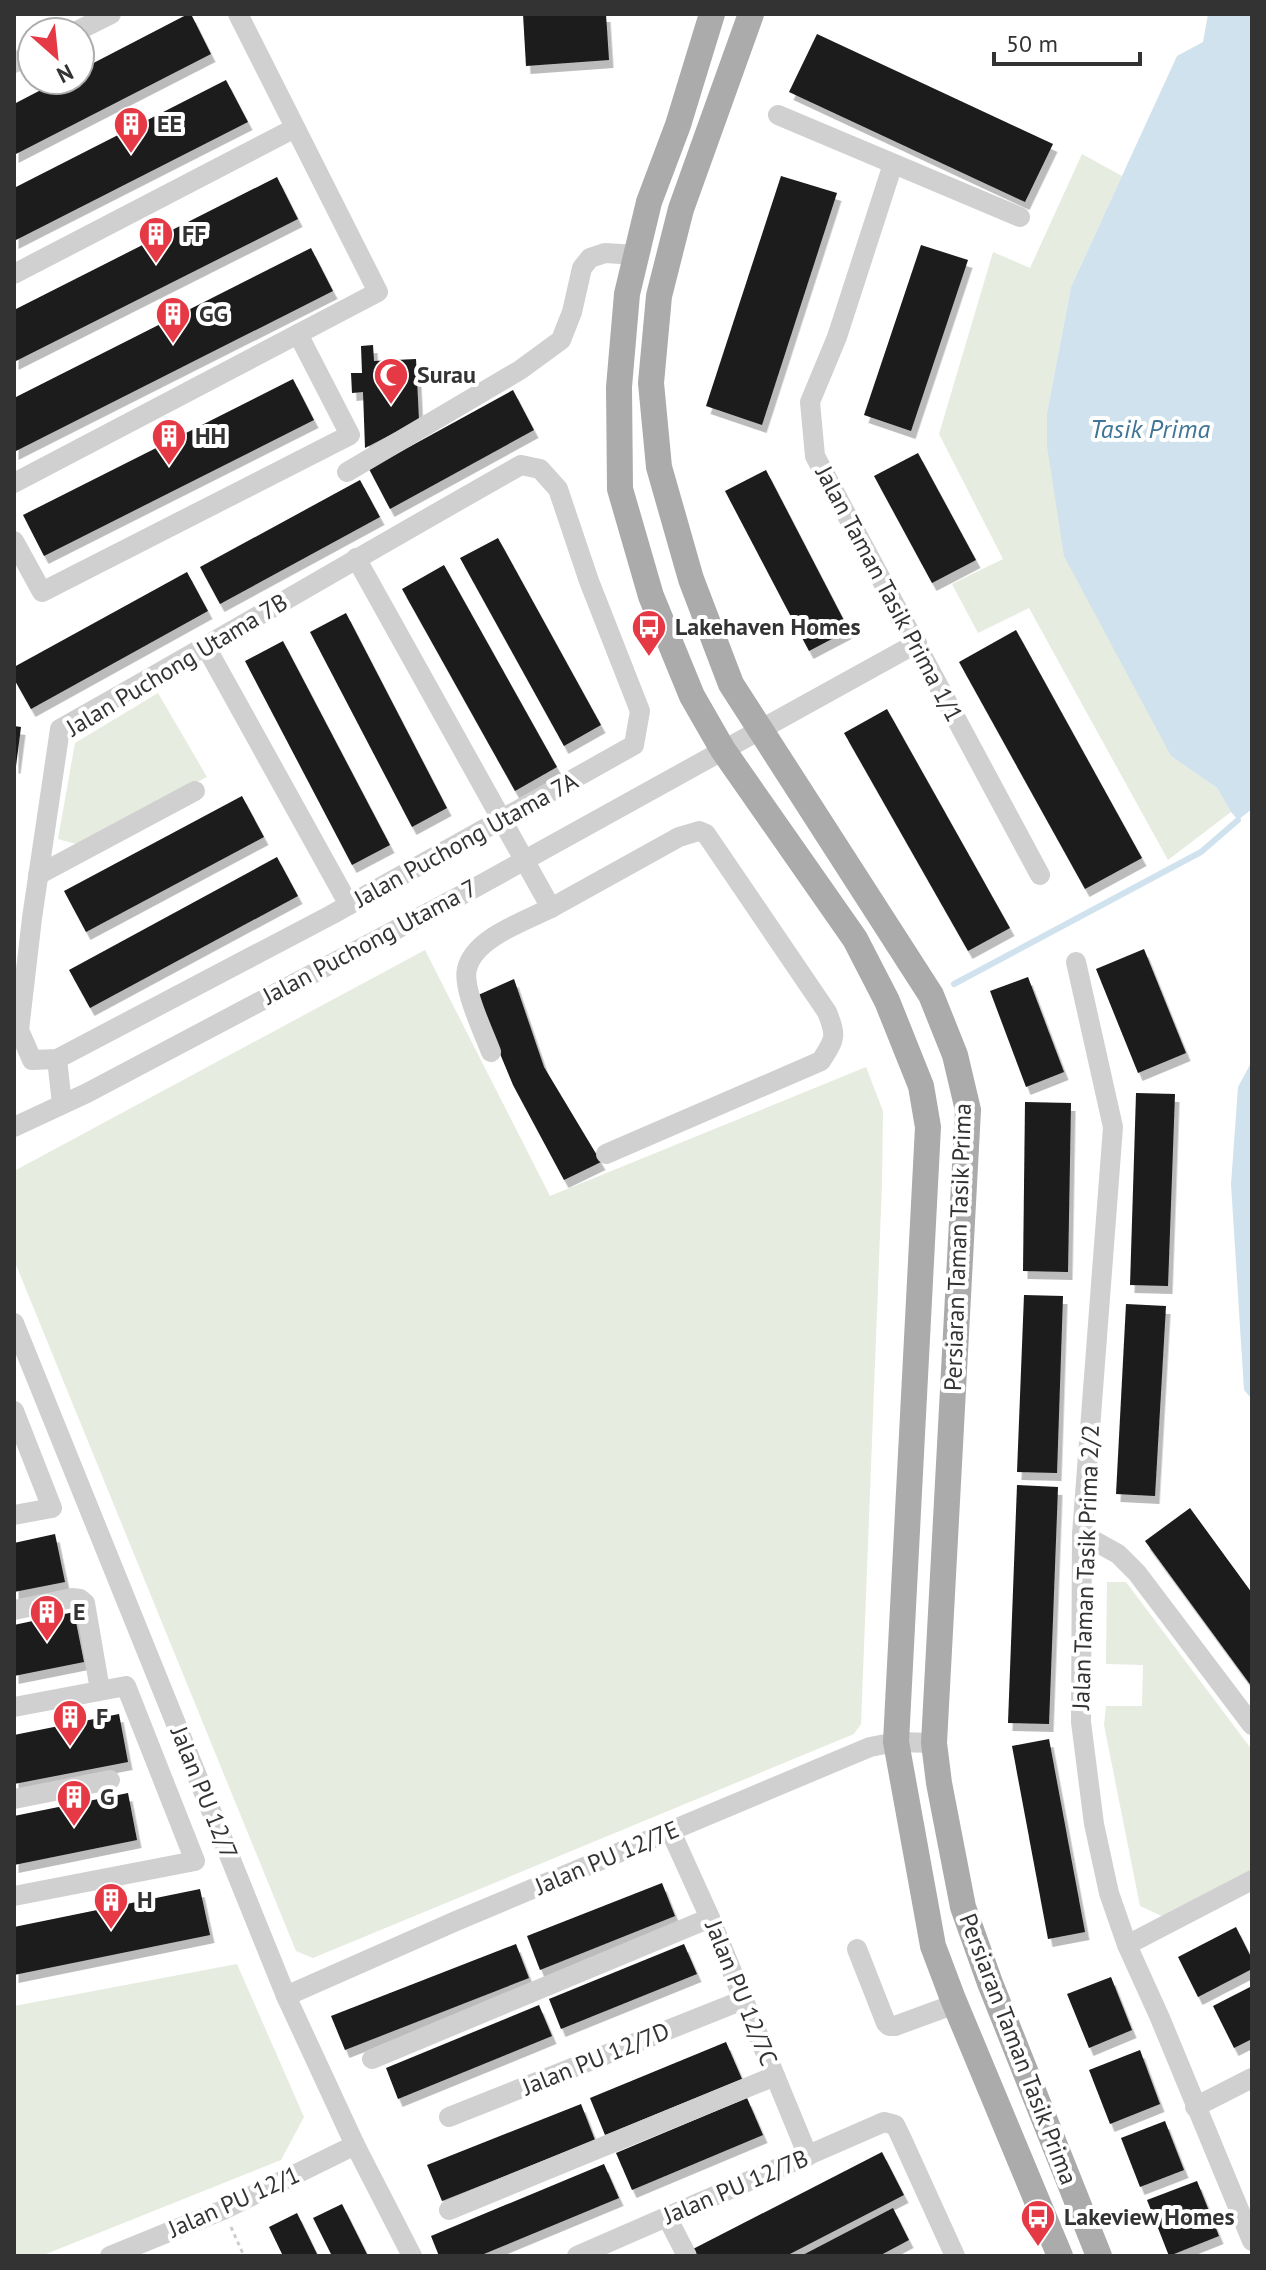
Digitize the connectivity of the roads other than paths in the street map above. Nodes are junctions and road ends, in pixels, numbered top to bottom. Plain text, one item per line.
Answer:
1 (238, 14) edge
2 (712, 14) edge
3 (751, 14) edge
4 (778, 115) dead end
5 (295, 128) junction
6 (893, 164) junction
7 (1020, 217) dead end
8 (637, 255) junction
9 (14, 274) edge
10 (298, 334) junction
11 (347, 472) dead end
12 (14, 483) edge
13 (558, 489) joint
14 (14, 541) edge
15 (356, 558) junction
16 (917, 643) junction
17 (206, 647) junction
18 (759, 730) junction
19 (723, 750) junction
20 (195, 791) dead end
21 (501, 820) junction
22 (523, 861) junction
23 (38, 875) junction
24 (1040, 875) dead end
25 (349, 905) junction
26 (551, 908) junction
27 (1076, 962) dead end
28 (491, 1052) dead end
29 (57, 1059) junction
30 (62, 1104) junction
31 (14, 1127) edge
32 (606, 1154) dead end
33 (14, 1323) edge
34 (14, 1411) edge
35 (14, 1515) edge
36 (1082, 1534) junction
37 (14, 1610) edge
38 (100, 1690) junction
39 (14, 1707) edge
40 (1252, 1725) edge
41 (896, 1742) junction
42 (934, 1743) junction
43 (110, 1780) dead end
44 (14, 1799) edge
45 (671, 1832) junction
46 (1252, 1880) edge
47 (14, 1896) edge
48 (710, 1918) junction
49 (1127, 1945) junction
50 (857, 1949) dead end
51 (286, 1996) junction
52 (743, 2000) junction
53 (955, 2004) junction
54 (372, 2059) dead end
55 (775, 2076) junction
56 (1252, 2078) edge
57 (1195, 2107) junction
58 (449, 2117) dead end
59 (355, 2145) junction
60 (808, 2156) junction
61 (449, 2210) dead end
62 (667, 2217) junction
63 (1252, 2241) edge
64 (110, 2256) edge
65 (412, 2256) edge
66 (577, 2256) edge
67 (687, 2256) edge
68 (955, 2256) edge
69 (1060, 2256) edge
70 (1099, 2256) edge

1 - 5 street
2 - 8 main road, Persiaran Taman Tasik Prima
3 - 18 main road, Persiaran Taman Tasik Prima
4 - 6 street
5 - 9 street
5 - 10 street
6 - 7 street
6 - 16 street, Jalan Taman Tasik Prima 1/1
8 - 11 street
8 - 19 main road, Persiaran Taman Tasik Prima
10 - 12 street
10 - 14 street
13 - 15 street, Jalan Puchong Utama 7B
13 - 21 street, Jalan Puchong Utama 7A
15 - 17 street, Jalan Puchong Utama 7B
15 - 21 street
16 - 18 street, Jalan Puchong Utama 7
16 - 24 street, Jalan Taman Tasik Prima 1/1
17 - 23 street, Jalan Puchong Utama 7B
17 - 25 street
18 - 19 street, Jalan Puchong Utama 7
18 - 42 main road, Persiaran Taman Tasik Prima
19 - 22 street, Jalan Puchong Utama 7
19 - 41 main road, Persiaran Taman Tasik Prima
20 - 23 street
21 - 22 street
21 - 25 street, Jalan Puchong Utama 7A
22 - 26 street
22 - 30 street, Jalan Puchong Utama 7
23 - 29 street, Jalan Puchong Utama 7B
25 - 29 street, Jalan Puchong Utama 7A
26 - 28 street
26 - 32 street
27 - 36 street, Jalan Taman Tasik Prima 2/2
29 - 30 street
30 - 31 street, Jalan Puchong Utama 7
33 - 51 street, Jalan PU 12/7
34 - 35 street
36 - 40 street
36 - 49 street, Jalan Taman Tasik Prima 2/2
37 - 38 street
38 - 39 street
38 - 47 street
41 - 42 street, Jalan PU 12/7E
41 - 45 street, Jalan PU 12/7E
41 - 53 main road, Persiaran Taman Tasik Prima
42 - 70 main road, Persiaran Taman Tasik Prima
43 - 44 street
45 - 48 street, Jalan PU 12/7C
45 - 51 street, Jalan PU 12/7E
46 - 49 street
48 - 52 street, Jalan PU 12/7C
48 - 54 street
49 - 57 street, Jalan Taman Tasik Prima 2/2
50 - 53 street
51 - 59 street, Jalan PU 12/7
52 - 55 street, Jalan PU 12/7C
52 - 58 street, Jalan PU 12/7D
53 - 69 main road, Persiaran Taman Tasik Prima
55 - 60 street, Jalan PU 12/7C
55 - 61 street
56 - 57 street
57 - 63 street, Jalan Taman Tasik Prima 2/2
59 - 64 street, Jalan PU 12/1
59 - 65 street, Jalan PU 12/7
60 - 62 street, Jalan PU 12/7B
60 - 68 street, Jalan PU 12/7B
62 - 66 street, Jalan PU 12/7B
62 - 67 street

